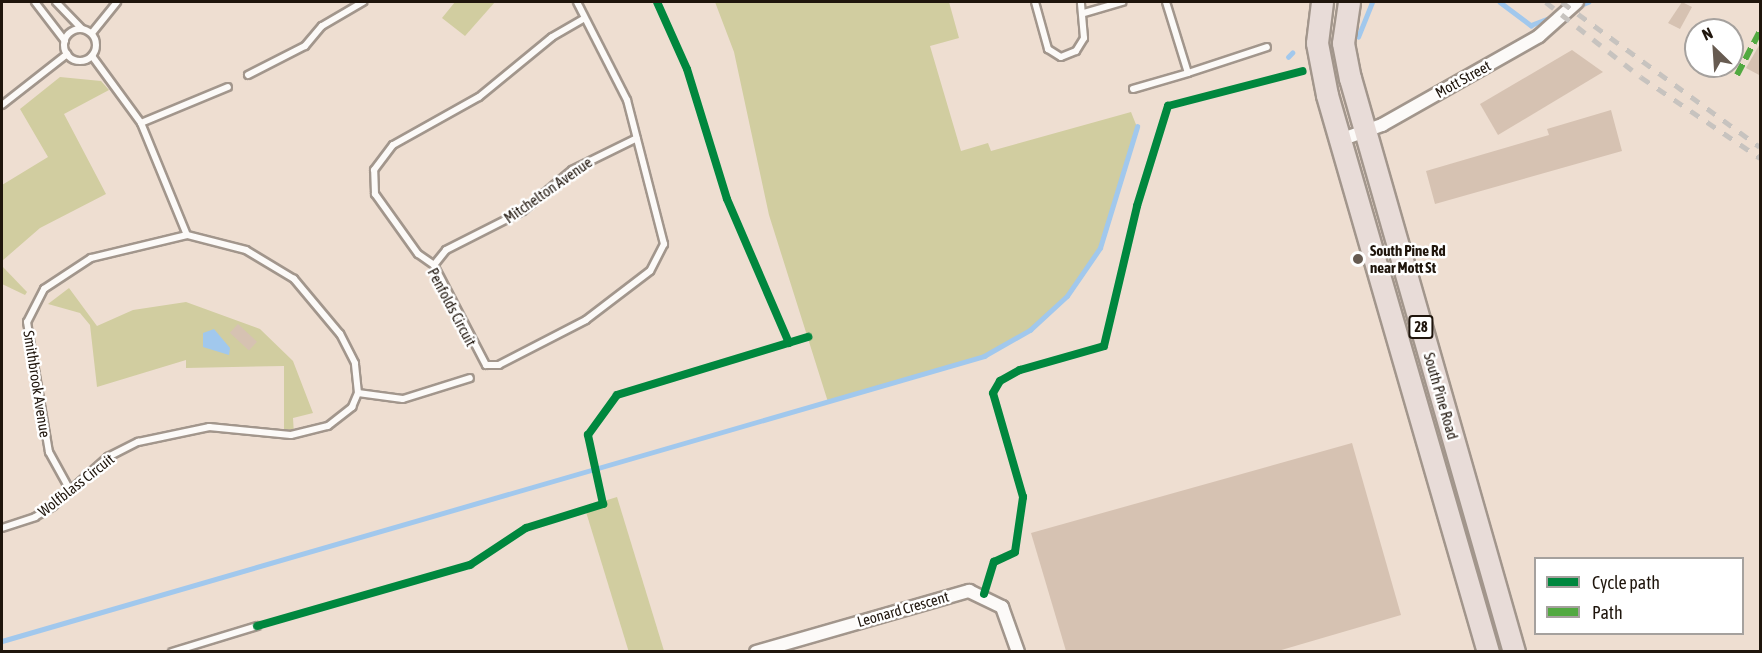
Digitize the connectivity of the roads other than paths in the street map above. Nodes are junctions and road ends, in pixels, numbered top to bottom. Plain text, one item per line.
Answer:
1 (35, 2) edge
2 (56, 2) edge
3 (117, 2) edge
4 (363, 2) edge
5 (577, 2) edge
6 (1035, 2) edge
7 (1081, 2) edge
8 (1122, 2) edge
9 (1166, 2) edge
10 (1322, 2) edge
11 (1349, 2) edge
12 (1577, 2) edge
13 (1084, 13) junction
14 (583, 19) junction
15 (82, 29) junction
16 (92, 33) junction
17 (65, 40) junction
18 (1267, 47) dead end
19 (67, 54) junction
20 (92, 56) junction
21 (1188, 73) junction
22 (248, 75) dead end
23 (228, 87) dead end
24 (1133, 89) dead end
25 (2, 105) edge
26 (141, 123) junction
27 (1365, 132) junction
28 (637, 138) junction
29 (1340, 140) junction
30 (187, 235) junction
31 (434, 265) junction
32 (470, 378) dead end
33 (358, 393) junction
34 (70, 490) junction
35 (2, 528) edge
36 (257, 626) dead end
37 (172, 651) edge
38 (756, 651) edge
39 (1018, 651) edge
40 (1488, 651) edge
41 (1514, 651) edge

1 - 17 lane
2 - 15 lane
3 - 16 lane
4 - 22 lane
5 - 14 lane, Penfolds Circuit
6 - 13 lane
7 - 13 lane
8 - 13 lane
9 - 21 lane
10 - 29 highway, South Pine Road / 28
11 - 27 highway, South Pine Road / 28
12 - 27 street, Mott Street
14 - 28 lane, Penfolds Circuit
14 - 31 lane, Penfolds Circuit
15 - 16 lane
15 - 17 lane
16 - 20 lane
17 - 19 lane
18 - 21 lane
19 - 20 lane
19 - 25 lane
20 - 26 lane
21 - 24 lane
23 - 26 lane
26 - 30 lane
27 - 29 street, Mott Street
27 - 41 highway, South Pine Road / 28
28 - 31 lane, Mitchelton Avenue
28 - 31 lane, Penfolds Circuit
29 - 40 highway, South Pine Road / 28
30 - 33 lane
30 - 34 lane, Smithbrook Avenue
32 - 33 lane
33 - 34 lane, Wolfblass Circuit
34 - 35 lane, Wolfblass Circuit
36 - 37 lane
38 - 39 street, Leonard Crescent

